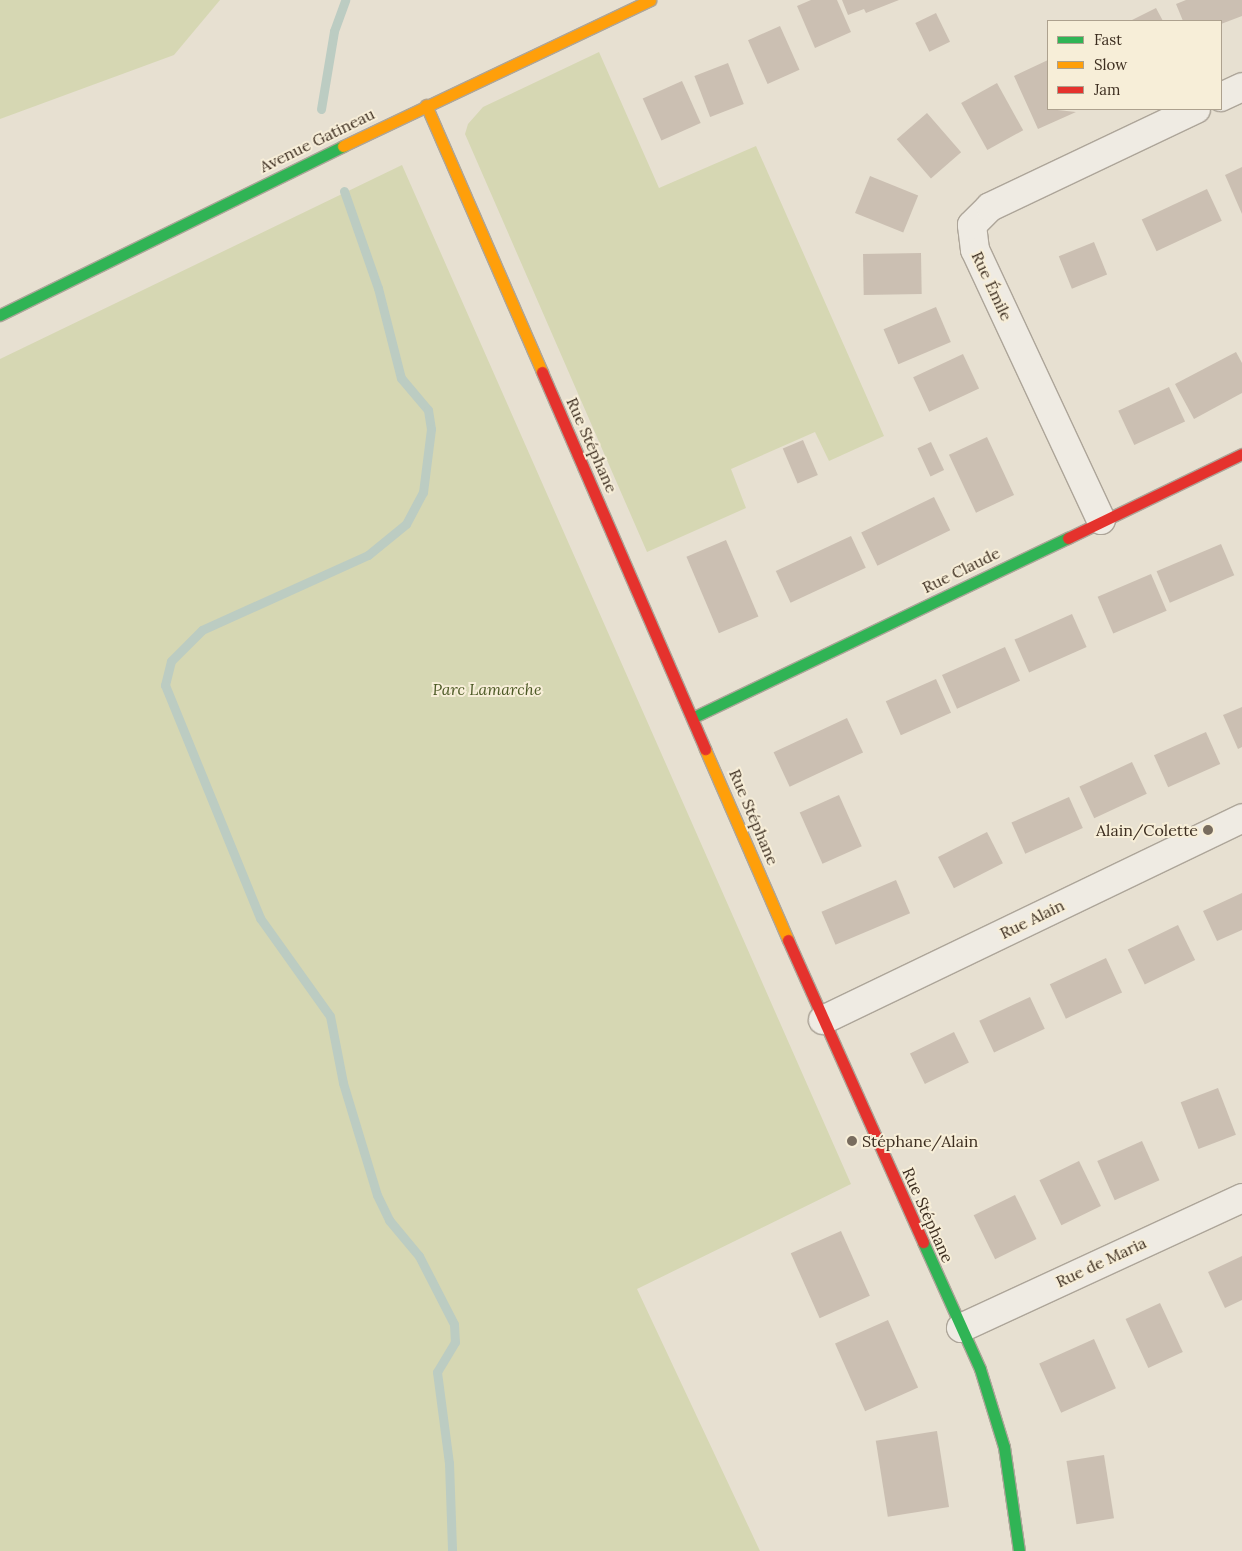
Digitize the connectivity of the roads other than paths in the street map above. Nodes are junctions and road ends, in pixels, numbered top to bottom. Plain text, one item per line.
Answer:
1 (650, 0) edge
2 (1242, 87) edge
3 (1222, 97) edge
4 (426, 106) junction
5 (1194, 110) edge
6 (0, 315) edge
7 (1242, 454) edge
8 (1102, 520) junction
9 (694, 717) junction
10 (1242, 818) edge
11 (823, 1020) junction
12 (1242, 1198) edge
13 (961, 1328) junction
14 (1019, 1551) edge

1 - 4 street, Avenue Gatineau
2 - 3 street
4 - 6 street, Avenue Gatineau
4 - 9 street, Rue Stéphane
5 - 8 street, Rue Émile
7 - 8 street, Rue Claude
8 - 9 street, Rue Claude
9 - 11 street, Rue Stéphane
10 - 11 street, Rue Alain
11 - 13 street, Rue Stéphane
12 - 13 street, Rue de Maria
13 - 14 street, Rue Stéphane

